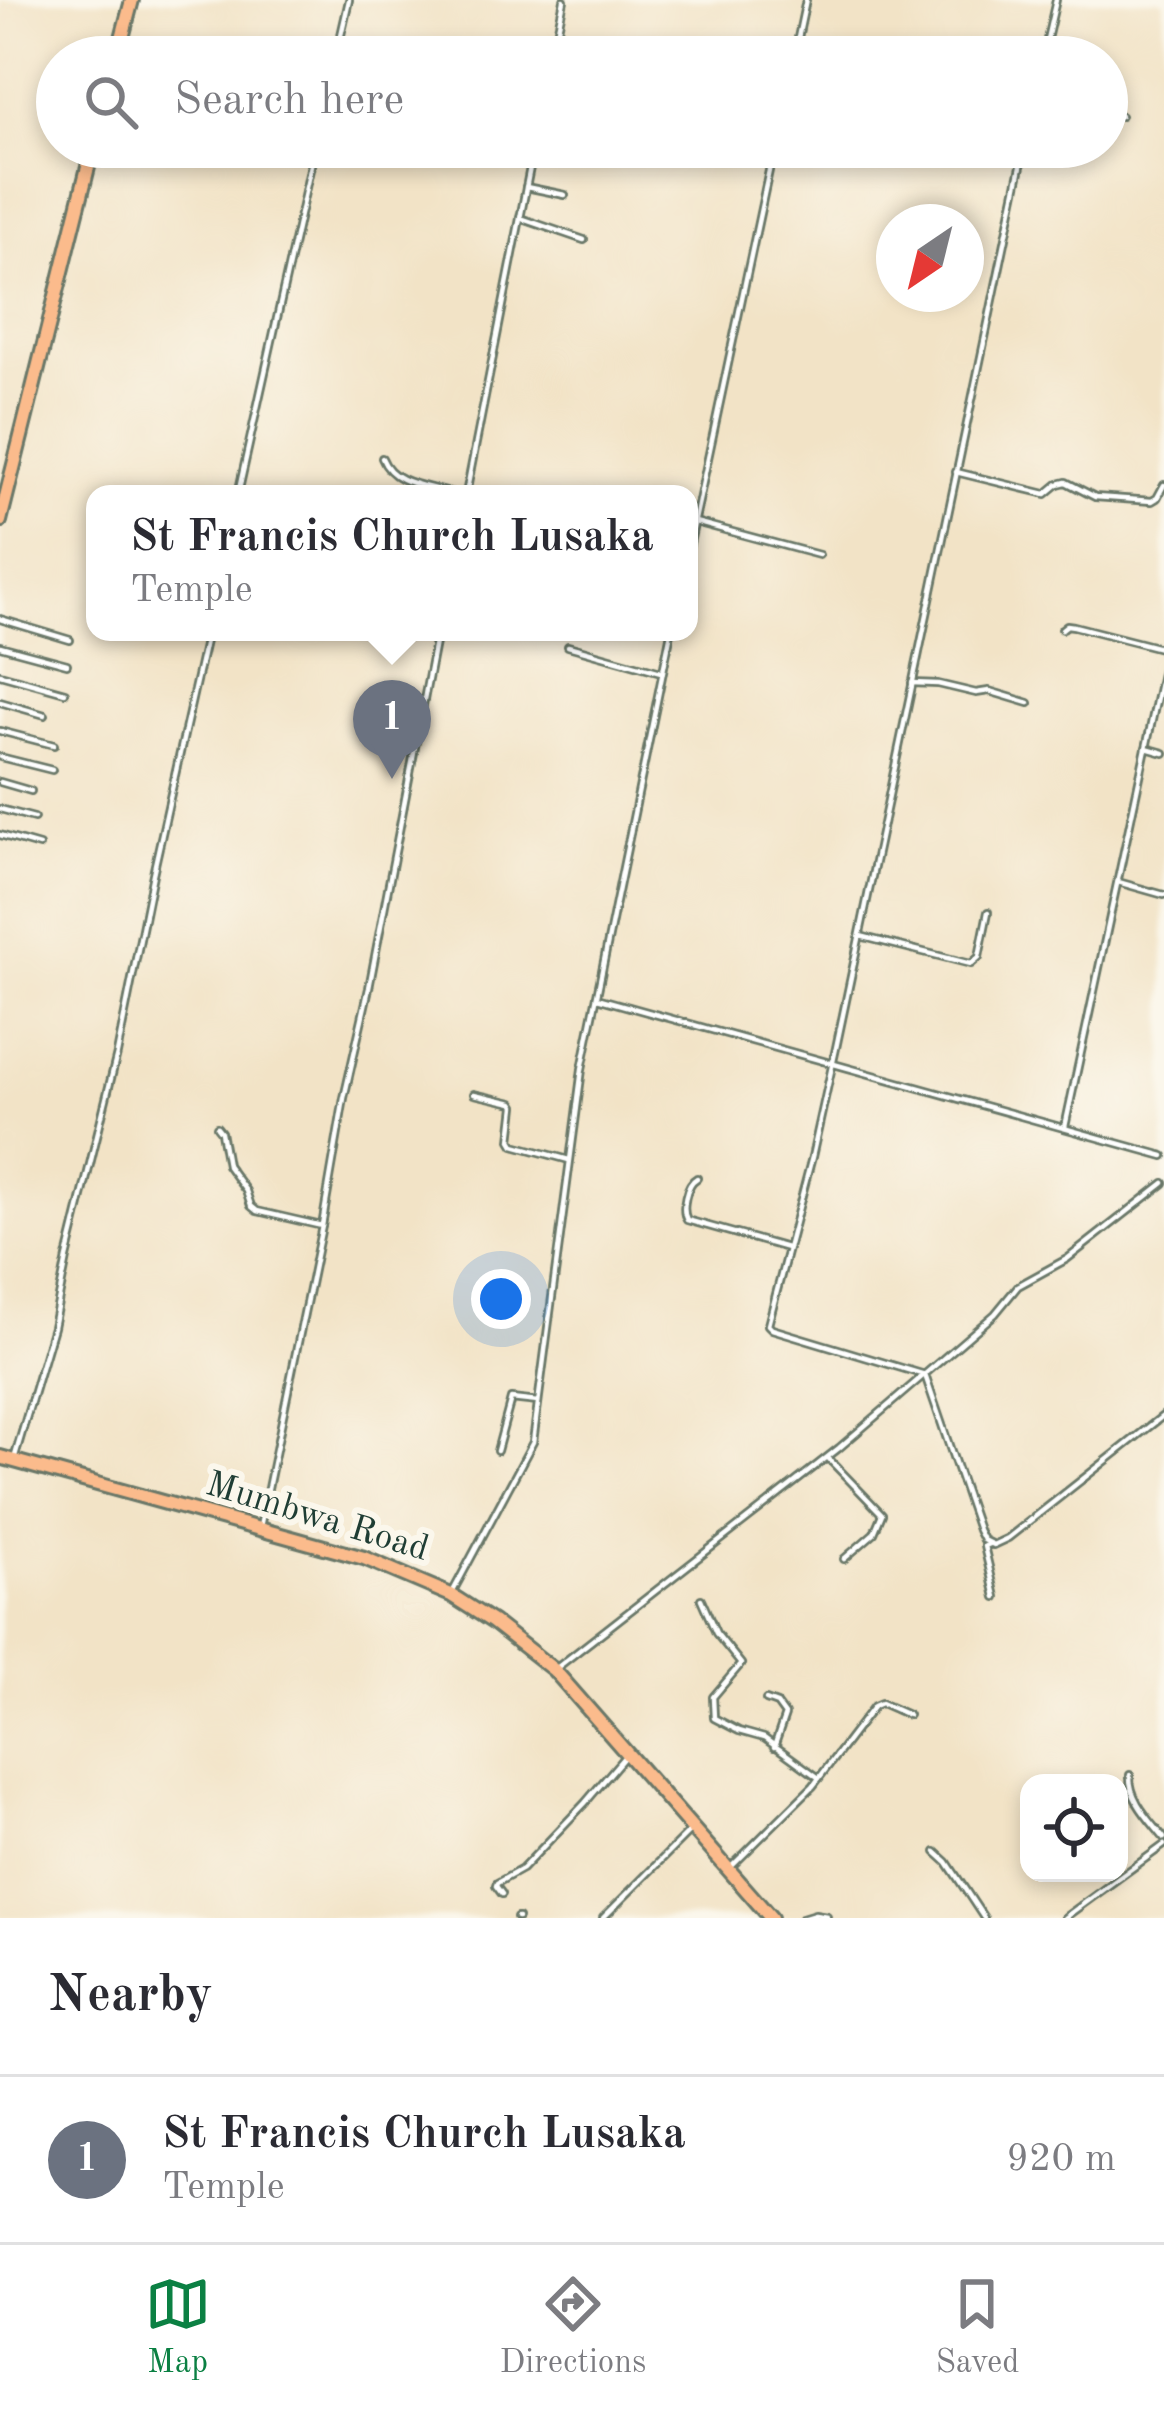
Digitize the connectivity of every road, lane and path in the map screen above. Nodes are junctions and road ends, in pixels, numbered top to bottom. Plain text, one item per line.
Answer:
1 (132, 0) edge
2 (349, 0) edge
3 (564, 0) edge
4 (806, 0) edge
5 (1055, 0) edge
6 (123, 36) edge
7 (341, 36) edge
8 (557, 36) edge
9 (798, 36) edge
10 (1047, 36) edge
11 (88, 168) edge
12 (310, 168) edge
13 (530, 168) edge
14 (770, 168) edge
15 (1021, 168) edge
16 (526, 187) junction
17 (565, 195) dead end
18 (520, 218) junction
19 (584, 240) dead end
20 (382, 458) dead end
21 (956, 472) junction
22 (240, 485) edge
23 (423, 485) edge
24 (468, 485) edge
25 (1164, 485) edge
26 (698, 503) edge
27 (0, 521) edge
28 (698, 523) edge
29 (819, 556) dead end
30 (0, 619) edge
31 (1062, 628) dead end
32 (70, 640) dead end
33 (205, 641) edge
34 (434, 641) edge
35 (669, 641) edge
36 (0, 646) edge
37 (568, 646) dead end
38 (1164, 649) edge
39 (67, 664) dead end
40 (1164, 664) edge
41 (663, 672) junction
42 (0, 674) edge
43 (911, 682) junction
44 (65, 692) dead end
45 (0, 702) edge
46 (1029, 703) dead end
47 (45, 715) dead end
48 (0, 731) edge
49 (54, 745) dead end
50 (1146, 748) junction
51 (1164, 753) edge
52 (0, 757) edge
53 (52, 770) dead end
54 (0, 782) edge
55 (32, 791) dead end
56 (0, 808) edge
57 (34, 818) dead end
58 (0, 835) edge
59 (39, 846) dead end
60 (1118, 882) junction
61 (1164, 895) edge
62 (988, 913) dead end
63 (860, 936) junction
64 (596, 998) junction
65 (832, 1062) junction
66 (474, 1094) dead end
67 (217, 1127) dead end
68 (1065, 1128) junction
69 (1164, 1156) edge
70 (569, 1160) junction
71 (697, 1178) dead end
72 (1164, 1183) edge
73 (322, 1226) junction
74 (787, 1248) junction
75 (925, 1375) junction
76 (538, 1402) junction
77 (1164, 1415) edge
78 (497, 1451) dead end
79 (827, 1457) junction
80 (7, 1459) edge
81 (260, 1528) junction
82 (989, 1544) junction
83 (844, 1559) dead end
84 (451, 1595) junction
85 (701, 1598) dead end
86 (996, 1598) dead end
87 (554, 1670) junction
88 (766, 1700) dead end
89 (908, 1714) dead end
90 (774, 1748) junction
91 (628, 1752) junction
92 (1130, 1775) dead end
93 (819, 1778) junction
94 (693, 1828) junction
95 (1164, 1841) edge
96 (936, 1852) dead end
97 (729, 1869) junction
98 (502, 1894) dead end
99 (827, 1916) edge
100 (603, 1918) edge
101 (771, 1918) edge
102 (802, 1918) edge
103 (984, 1918) edge
104 (1064, 1918) edge

1 - 6 main road
2 - 7 street
3 - 8 street
4 - 9 street
5 - 10 street
11 - 27 main road
12 - 22 street
13 - 16 street
14 - 26 street
15 - 21 street
16 - 17 street
16 - 18 street
18 - 19 street
18 - 24 street
20 - 23 street
21 - 25 street
21 - 43 street
28 - 29 street
30 - 32 street
31 - 38 street
33 - 80 street
34 - 73 street
35 - 41 street
36 - 39 street
37 - 41 street
40 - 50 street
41 - 64 street
42 - 44 street
43 - 46 street
43 - 63 street
45 - 47 street
48 - 49 street
50 - 51 street
50 - 60 street
52 - 53 street
54 - 55 street
56 - 57 street
58 - 59 street
60 - 61 street
60 - 68 street
62 - 63 street
63 - 65 street
64 - 65 street
64 - 70 street
65 - 68 street
65 - 74 street
66 - 70 street
67 - 73 street
68 - 69 street
70 - 76 street
71 - 74 street
72 - 75 street
73 - 81 street
74 - 75 street
75 - 79 street
75 - 82 street
76 - 78 street
76 - 84 street
77 - 82 street
79 - 83 street
79 - 87 street
80 - 81 main road, Mumbwa Road
81 - 84 main road, Mumbwa Road
82 - 86 street
84 - 87 main road, Mumbwa Road
85 - 90 street
87 - 91 main road, Mumbwa Road
88 - 90 street
89 - 93 street
90 - 93 street
91 - 94 main road, Mumbwa Road
91 - 98 street
92 - 95 street
93 - 97 street
94 - 97 main road, Mumbwa Road
94 - 100 street
95 - 104 street
96 - 103 street
97 - 101 main road, Mumbwa Road
99 - 102 street

